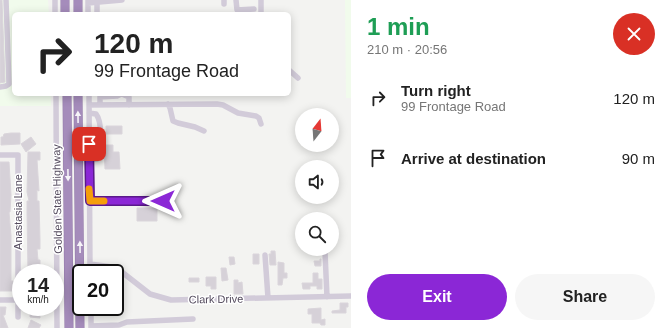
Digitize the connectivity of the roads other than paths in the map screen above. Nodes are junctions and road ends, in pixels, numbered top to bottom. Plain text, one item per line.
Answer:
1 (6, 0) edge
2 (55, 0) edge
3 (65, 0) edge
4 (78, 0) edge
5 (122, 0) edge
6 (236, 0) edge
7 (261, 0) edge
8 (88, 2) edge
9 (97, 3) junction
10 (254, 9) dead end
11 (56, 12) edge
12 (66, 12) edge
13 (78, 12) edge
14 (98, 12) edge
15 (261, 12) edge
16 (11, 69) edge
17 (291, 72) edge
18 (298, 78) dead end
19 (0, 87) edge
20 (56, 96) edge
21 (67, 96) edge
22 (78, 96) edge
23 (89, 96) edge
24 (116, 96) edge
25 (127, 96) edge
26 (129, 104) junction
27 (168, 104) junction
28 (89, 105) junction
29 (100, 105) junction
30 (89, 113) junction
31 (261, 124) dead end
32 (204, 132) dead end
33 (0, 155) edge
34 (89, 160) junction
35 (90, 201) junction
36 (163, 201) dead end
37 (265, 255) dead end
38 (325, 256) edge
39 (18, 264) edge
40 (90, 264) edge
41 (124, 274) edge
42 (351, 296) edge
43 (327, 297) junction
44 (268, 298) junction
45 (0, 300) edge
46 (12, 300) edge
47 (91, 316) edge
48 (193, 319) dead end
49 (91, 327) edge
50 (57, 328) edge
51 (69, 328) edge
52 (80, 328) edge

1 - 16 street
2 - 11 street
3 - 12 highway
4 - 13 highway
5 - 9 street
6 - 10 street
7 - 15 street
8 - 9 street
9 - 14 street
16 - 19 street
17 - 18 street
20 - 50 street
21 -> 51 highway, Golden State Highway
52 -> 22 highway, Golden State Highway
23 - 28 street
24 - 29 street
25 - 26 street
26 - 27 street
26 - 29 street
27 - 31 street
27 - 32 street
28 - 29 street
28 - 30 street
30 - 34 street
30 - 34 street
33 - 39 street, Anastasia Lane
34 - 35 street
35 - 36 street
35 - 40 street
37 - 44 street
38 - 43 street
41 - 44 street, Clark Drive
42 - 43 street, Clark Drive
43 - 44 street, Clark Drive
45 - 46 street
47 - 49 street
48 - 49 street

